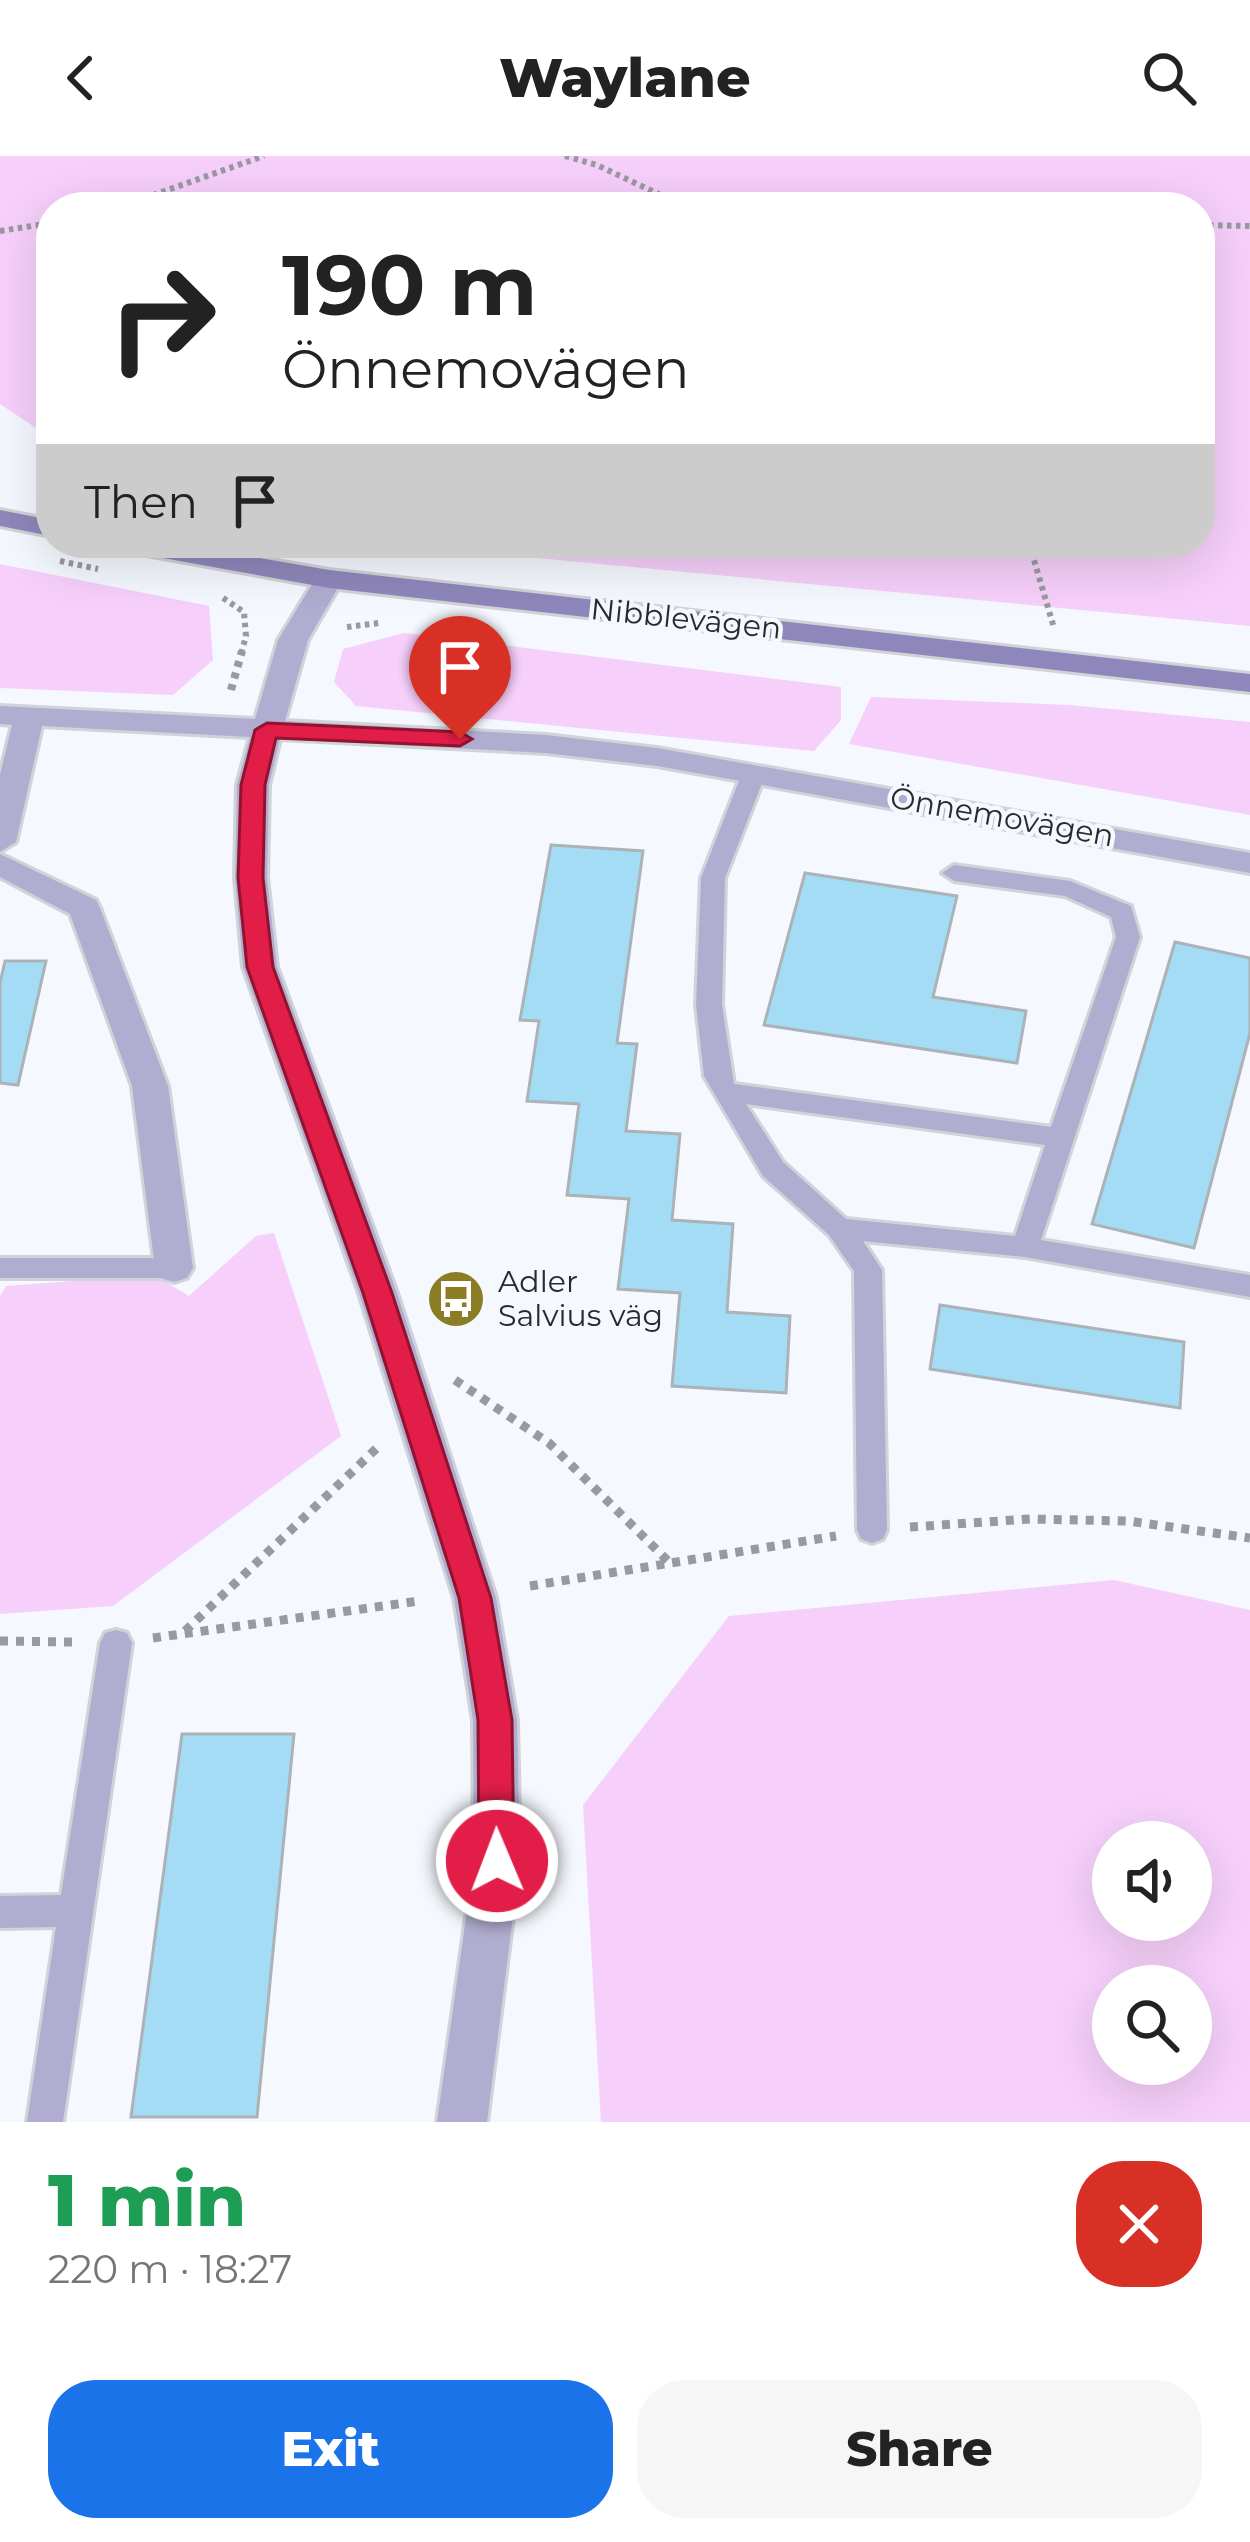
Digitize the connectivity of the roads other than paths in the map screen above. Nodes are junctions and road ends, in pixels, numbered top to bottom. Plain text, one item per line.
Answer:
1 (0, 518) edge
2 (36, 525) edge
3 (121, 558) edge
4 (328, 579) junction
5 (1250, 683) edge
6 (14, 716) edge
7 (248, 729) junction
8 (754, 773) junction
9 (0, 842) edge
10 (1250, 863) edge
11 (0, 864) edge
12 (954, 873) dead end
13 (725, 1092) junction
14 (1061, 1138) junction
15 (838, 1228) junction
16 (1025, 1246) junction
17 (0, 1268) edge
18 (174, 1268) joint
19 (1250, 1286) edge
20 (872, 1530) dead end
21 (116, 1643) road end
22 (79, 1911) junction
23 (0, 1912) edge
24 (45, 2122) edge
25 (462, 2122) edge

1 - 2 street
3 - 4 street, Nibblevägen
4 - 5 street, Nibblevägen
4 - 7 street
6 - 7 street, Önnemovägen
6 - 9 street, Önnemovägen
7 - 8 street, Önnemovägen
7 - 25 street
8 - 10 street, Önnemovägen
8 - 13 lane
11 - 18 street
12 - 14 lane
13 - 14 lane
13 - 15 lane
14 - 16 lane
15 - 16 lane
15 - 20 lane
16 - 19 lane
17 - 18 lane
21 - 22 lane
22 - 23 lane
22 - 24 lane

